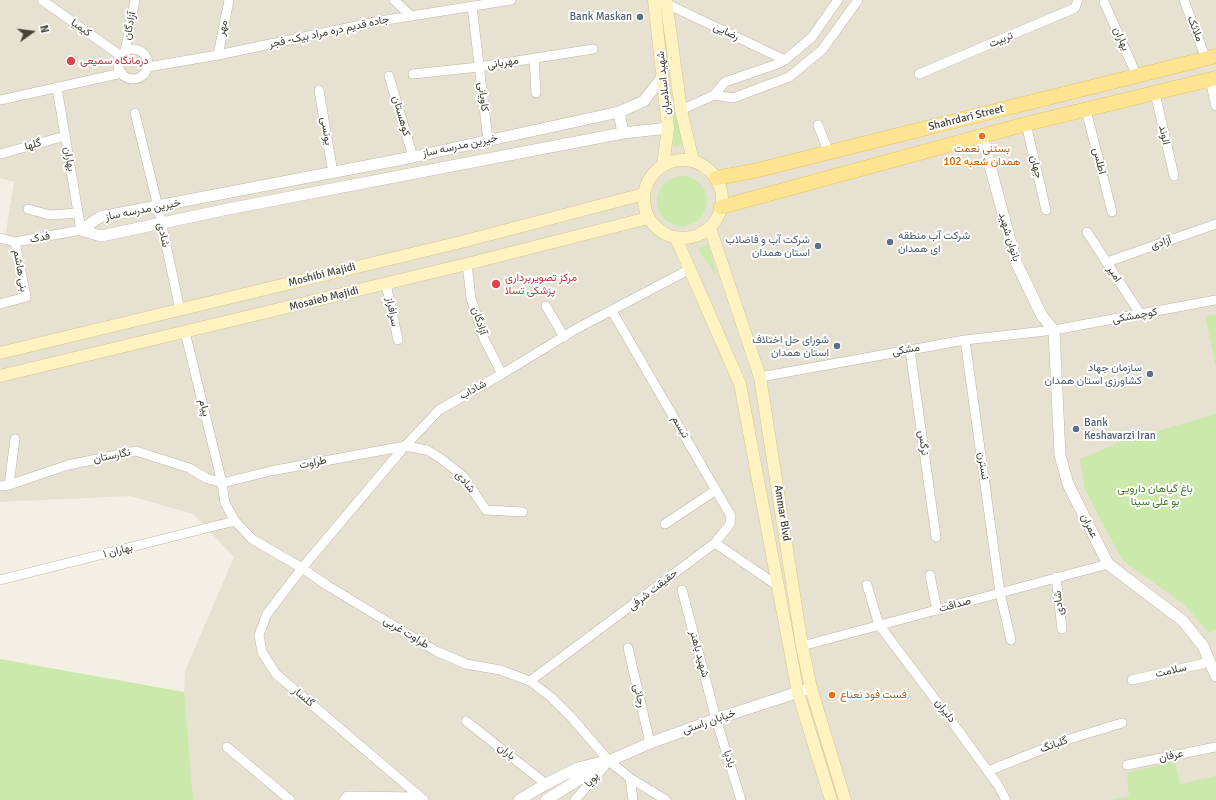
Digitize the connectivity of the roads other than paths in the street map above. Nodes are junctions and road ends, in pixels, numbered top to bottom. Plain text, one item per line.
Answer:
1 (42, 0) edge
2 (135, 0) edge
3 (229, 0) edge
4 (394, 0) edge
5 (511, 0) edge
6 (654, 0) edge
7 (838, 0) edge
8 (858, 0) edge
9 (1078, 0) edge
10 (1184, 0) edge
11 (491, 2) edge
12 (667, 2) edge
13 (1104, 2) dead end
14 (472, 6) junction
15 (411, 16) junction
16 (593, 49) dead end
17 (123, 53) junction
18 (218, 55) junction
19 (534, 58) junction
20 (1211, 58) edge
21 (785, 60) junction
22 (148, 67) junction
23 (479, 67) junction
24 (122, 73) junction
25 (413, 74) dead end
26 (919, 74) dead end
27 (389, 76) dead end
28 (663, 76) junction
29 (1137, 76) junction
30 (1213, 79) edge
31 (57, 88) junction
32 (319, 90) dead end
33 (536, 93) dead end
34 (1155, 93) junction
35 (714, 96) junction
36 (1, 98) edge
37 (1216, 106) edge
38 (681, 110) junction
39 (1086, 110) junction
40 (618, 112) junction
41 (135, 113) dead end
42 (1026, 124) junction
43 (818, 125) dead end
44 (668, 128) junction
45 (623, 133) junction
46 (65, 136) junction
47 (982, 136) junction
48 (488, 140) junction
49 (829, 152) junction
50 (1, 154) dead end
51 (413, 157) junction
52 (693, 161) junction
53 (663, 165) junction
54 (332, 173) junction
55 (1174, 176) dead end
56 (716, 178) junction
57 (644, 194) junction
58 (158, 207) junction
59 (722, 207) junction
60 (28, 209) dead end
61 (1046, 210) dead end
62 (1112, 212) dead end
63 (78, 214) junction
64 (648, 218) junction
65 (161, 224) junction
66 (1216, 224) edge
67 (710, 228) junction
68 (81, 230) junction
69 (1087, 232) dead end
70 (0, 238) edge
71 (676, 238) junction
72 (15, 242) junction
73 (1107, 262) junction
74 (467, 264) junction
75 (690, 269) junction
76 (386, 284) junction
77 (1216, 300) edge
78 (0, 304) edge
79 (546, 306) dead end
80 (180, 310) junction
81 (612, 311) junction
82 (1141, 316) junction
83 (1054, 330) junction
84 (185, 332) junction
85 (564, 337) junction
86 (398, 340) dead end
87 (964, 340) junction
88 (910, 350) junction
89 (0, 353) edge
90 (502, 374) junction
91 (0, 376) edge
92 (760, 377) junction
93 (15, 439) dead end
94 (405, 446) junction
95 (222, 483) junction
96 (4, 486) edge
97 (716, 490) junction
98 (523, 512) dead end
99 (235, 521) junction
100 (665, 524) dead end
101 (936, 537) dead end
102 (715, 543) junction
103 (1108, 564) junction
104 (302, 568) junction
105 (930, 575) dead end
106 (1056, 577) junction
107 (0, 580) edge
108 (867, 585) dead end
109 (778, 586) junction
110 (682, 590) dead end
111 (1000, 593) junction
112 (936, 610) junction
113 (879, 626) junction
114 (1062, 629) dead end
115 (1011, 640) dead end
116 (802, 646) junction
117 (628, 648) dead end
118 (1210, 662) junction
119 (1216, 676) edge
120 (1132, 680) dead end
121 (530, 681) junction
122 (811, 688) junction
123 (798, 693) junction
124 (716, 719) junction
125 (466, 721) dead end
126 (1122, 723) dead end
127 (650, 743) junction
128 (227, 747) dead end
129 (1216, 747) edge
130 (609, 761) junction
131 (1127, 765) dead end
132 (988, 771) junction
133 (630, 778) junction
134 (546, 784) junction
135 (422, 798) edge
136 (290, 800) edge
137 (344, 800) edge
138 (520, 800) edge
139 (546, 800) edge
140 (575, 800) edge
141 (633, 800) edge
142 (666, 800) edge
143 (741, 800) edge
144 (831, 800) edge
145 (845, 800) edge
146 (1006, 800) edge

1 - 17 street, کیمیا
2 - 17 street, آزادگان
3 - 18 street, مهر
4 - 15 street
5 - 11 street, جاده قدیم دره مراد بیک- فجر
6 - 28 main road, شهید اسلامیان
7 - 21 street
8 - 35 street
9 - 26 street, تربیت
10 - 20 street, ملائک
11 - 14 street, جاده قدیم دره مراد بیک- فجر
12 - 21 street, رضایی
12 - 38 main road, شهید اسلامیان
13 - 29 street, بهاران
14 - 15 street, جاده قدیم دره مراد بیک- فجر
14 - 23 street, کاویانی
15 - 18 street, جاده قدیم دره مراد بیک- فجر
16 - 19 street, مهربانی
17 - 22 street
17 - 24 street
18 - 22 street, جاده قدیم دره مراد بیک- فجر
19 - 23 street, مهربانی
19 - 33 street
20 - 29 main road, Shahrdari Street
21 - 35 street
22 - 24 street
23 - 25 street, مهربانی
23 - 48 street, کاویانی
24 - 31 street
27 - 51 street, کوهستان
28 - 40 street, خیرین مدرسه ساز
28 - 44 main road, شهید اسلامیان
29 - 49 main road, Shahrdari Street
30 - 34 main road, Shahrdari Street
30 - 37 street
31 - 36 street
31 - 46 street, بهاران
32 - 54 street, یونسی
34 - 39 main road, Shahrdari Street
34 - 55 street, الوند
35 - 38 street
38 - 52 main road, شهید اسلامیان
39 - 42 main road, Shahrdari Street
39 - 62 street, اطلس
40 - 45 street
40 - 48 street, خیرین مدرسه ساز
41 - 58 street, شادی
42 - 47 main road, Shahrdari Street
42 - 61 street, جهان
43 - 49 street
44 - 45 street, خیرین مدرسه ساز
44 - 53 main road, شهید اسلامیان
45 - 65 street, خیرین مدرسه ساز
46 - 50 street, گلها
46 - 63 street, بهاران
47 - 59 main road, Shahrdari Street
47 - 83 street, بانوان شهید
48 - 51 street, خیرین مدرسه ساز
49 - 56 main road, Shahrdari Street
51 - 54 street, خیرین مدرسه ساز
52 - 53 main road
52 - 56 main road
53 - 57 main road
54 - 58 street, خیرین مدرسه ساز
56 - 59 main road
57 - 64 main road
57 - 80 main road, Moshibi Majidi
58 - 65 street, شادی
58 - 68 street, خیرین مدرسه ساز
59 - 67 main road
60 - 63 street
63 - 68 street, بهاران
64 - 71 main road
64 - 74 main road, Mosaieb Majidi
65 - 68 street, خیرین مدرسه ساز
65 - 80 street, شادی
66 - 73 street, آزادی
67 - 71 main road
67 - 92 main road, Ammar Blvd
68 - 72 street, فدک
69 - 73 street, امیر
70 - 72 street, فدک
71 - 75 main road, Ammar Blvd
72 - 78 street, بنی هاشم
73 - 82 street, امیر
74 - 76 main road, Mosaieb Majidi
74 - 90 street, آزادگان
75 - 81 street, شاداب
75 - 109 main road, Ammar Blvd
76 - 84 main road, Mosaieb Majidi
76 - 86 street, سرافراز
77 - 82 street, کوچمشکی
79 - 85 street
80 - 89 main road, Moshibi Majidi
81 - 85 street, شاداب
81 - 97 street, تبسم
82 - 83 street, کوچمشکی
83 - 87 street, مشکی
83 - 103 street, عمران
84 - 91 main road, Mosaieb Majidi
84 - 95 street, پیام
85 - 90 street, شاداب
87 - 88 street, مشکی
87 - 111 street, نسترن
88 - 92 street, مشکی
88 - 101 street, نرگس
90 - 94 street, شاداب
92 - 116 main road, Ammar Blvd
93 - 96 street
94 - 95 street, طراوت
94 - 98 street, شادی
94 - 104 street, شاداب
95 - 96 street, نگارستان
95 - 99 street, طراوت غربی
97 - 100 street
97 - 102 street, تبسم
99 - 104 street, طراوت غربی
99 - 107 street, بهاران ۱
102 - 109 street
102 - 121 street, حقیقت شرفی
103 - 106 street, صداقت
103 - 118 street, عمران
104 - 121 street, طراوت غربی
104 - 135 street, گلسار
105 - 112 street
106 - 111 street, صداقت
106 - 114 street, شادی
108 - 113 street
109 - 123 main road, Ammar Blvd
110 - 124 street, شهید باهنر
111 - 112 street, صداقت
111 - 115 street, نسترن
112 - 113 street, صداقت
113 - 116 street, صداقت
113 - 132 street, دلیران
116 - 122 main road, Ammar Blvd
117 - 127 street, رجائی
118 - 119 street, عمران
118 - 120 street, سلامت
121 - 130 street, طراوت غربی
122 - 123 street, خیابان راستی
122 - 145 main road, Ammar Blvd
123 - 124 street, خیابان راستی
123 - 144 main road, Ammar Blvd
124 - 127 street, خیابان راستی
124 - 143 street, بادپا
125 - 134 street, باران
126 - 132 street, گلبانگ
127 - 130 street, خیابان راستی
128 - 136 street
129 - 131 street, عرفان
130 - 133 street, طراوت غربی
130 - 134 street
130 - 139 street
130 - 140 street, پویا
132 - 146 street, دلیران
133 - 141 street
133 - 142 street, طراوت غربی
134 - 138 street
135 - 137 street

